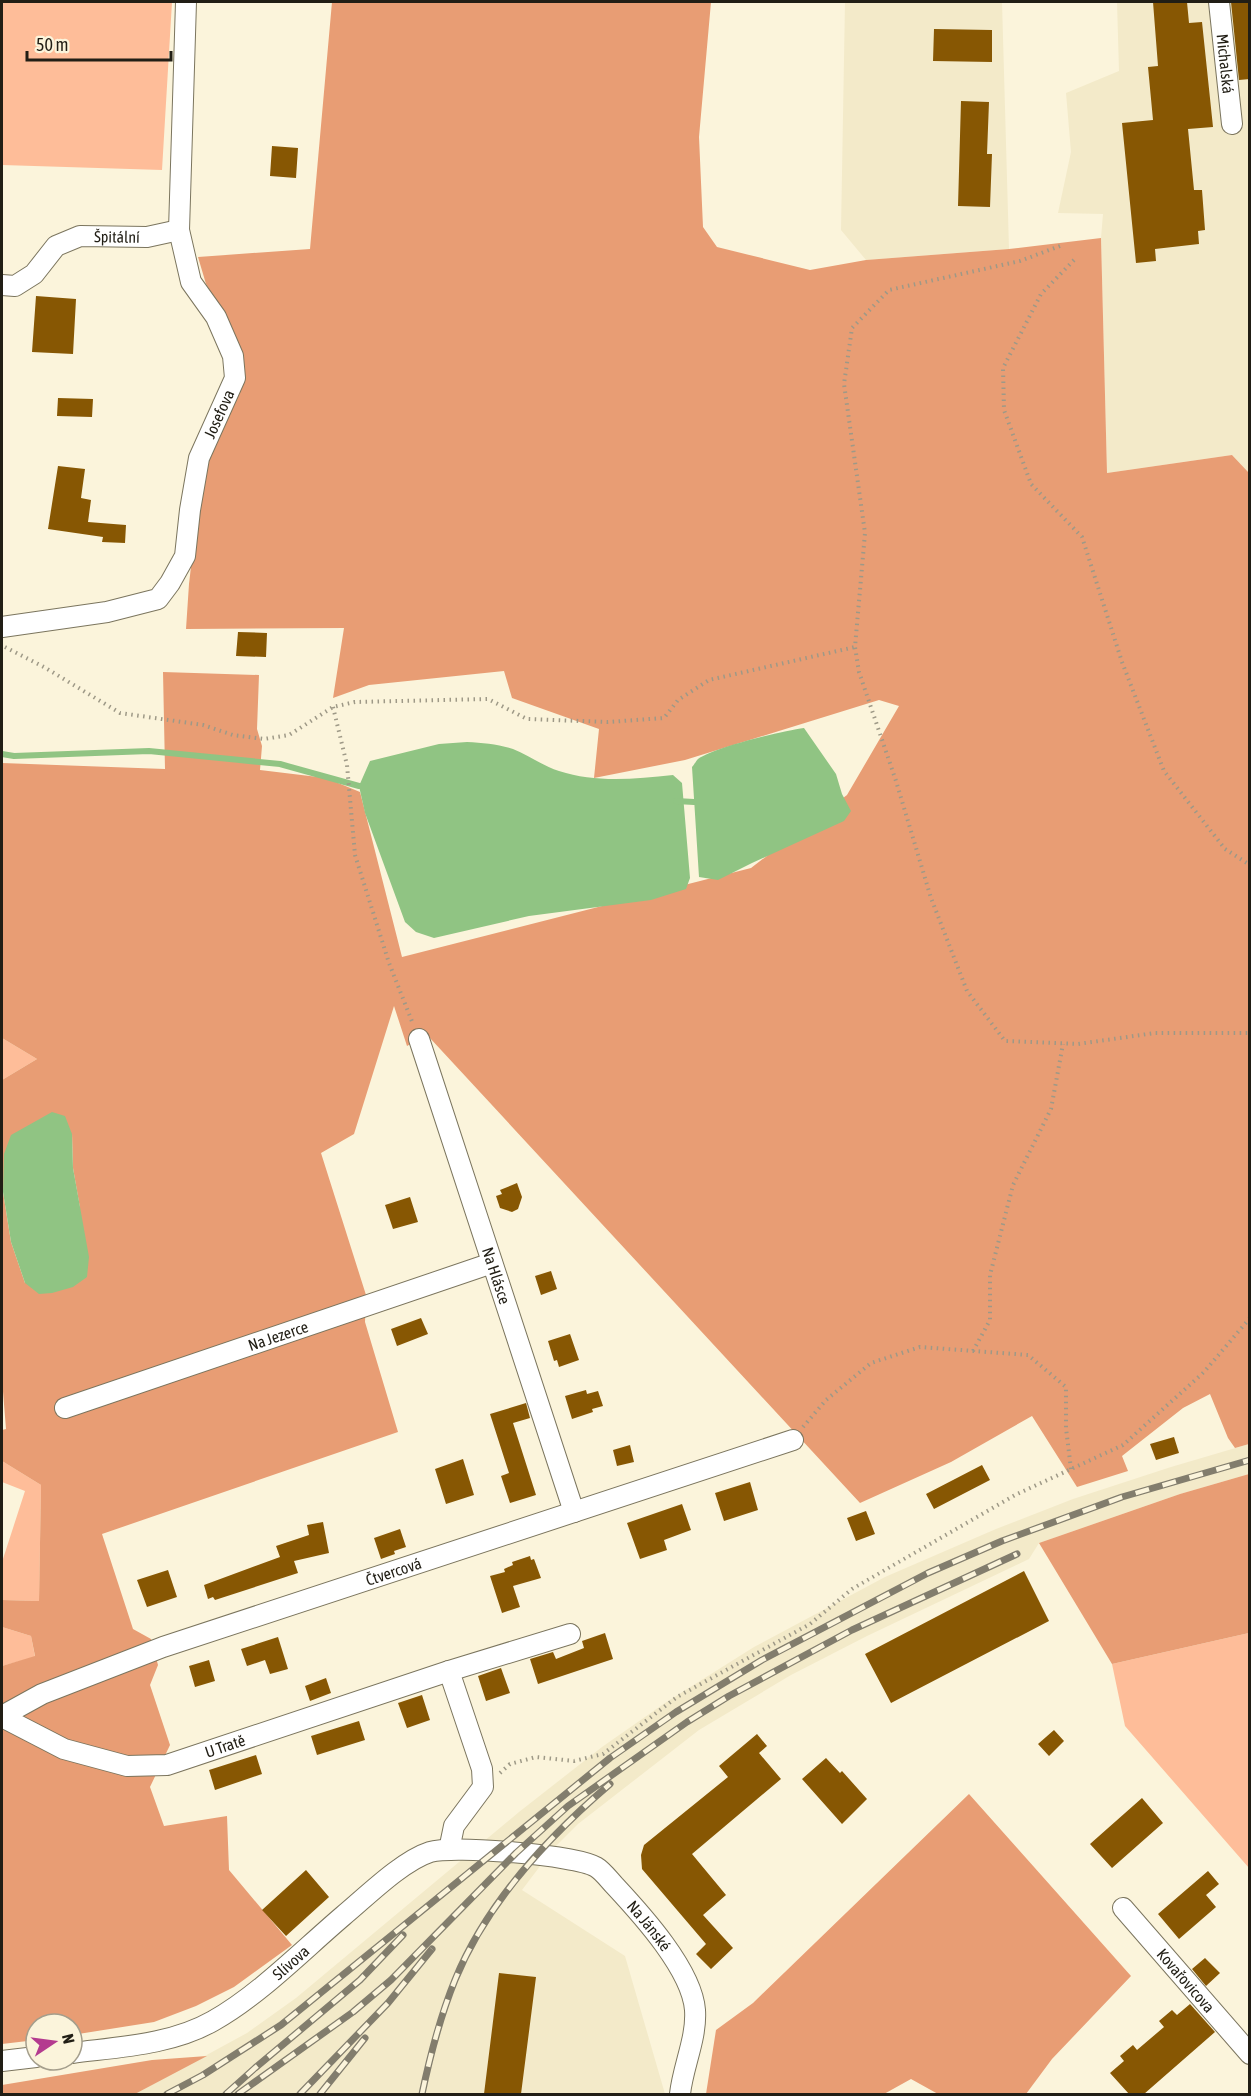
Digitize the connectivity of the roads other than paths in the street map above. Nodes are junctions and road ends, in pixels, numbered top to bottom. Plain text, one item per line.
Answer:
1 (186, 2) edge
2 (1219, 2) edge
3 (1232, 124) dead end
4 (178, 230) junction
5 (2, 285) edge
6 (2, 627) edge
7 (419, 1039) road end
8 (492, 1263) junction
9 (65, 1408) dead end
10 (793, 1440) road end
11 (574, 1512) junction
12 (570, 1634) dead end
13 (449, 1671) junction
14 (2, 1717) edge
15 (449, 1850) junction
16 (494, 1852) joint
17 (1123, 1908) dead end
18 (84, 2051) edge
19 (1250, 2054) edge
20 (24, 2058) edge
21 (2, 2061) edge
22 (680, 2094) edge

1 - 4 street, Josefova
2 - 3 street, Michalská
4 - 5 street, Špitální
4 - 6 street, Josefova
7 - 8 street, Na Hlásce
8 - 9 street, Na Jezerce
8 - 11 street, Na Hlásce
10 - 11 street, Čtvercová
11 - 14 street, Čtvercová
12 - 13 street, U Tratě
13 - 14 street, U Tratě
13 - 15 street
15 - 16 street, Slívova
15 - 18 street, Slívova
16 - 22 street, Na Jánské
17 - 19 street, Kovařovicova
20 - 21 street

